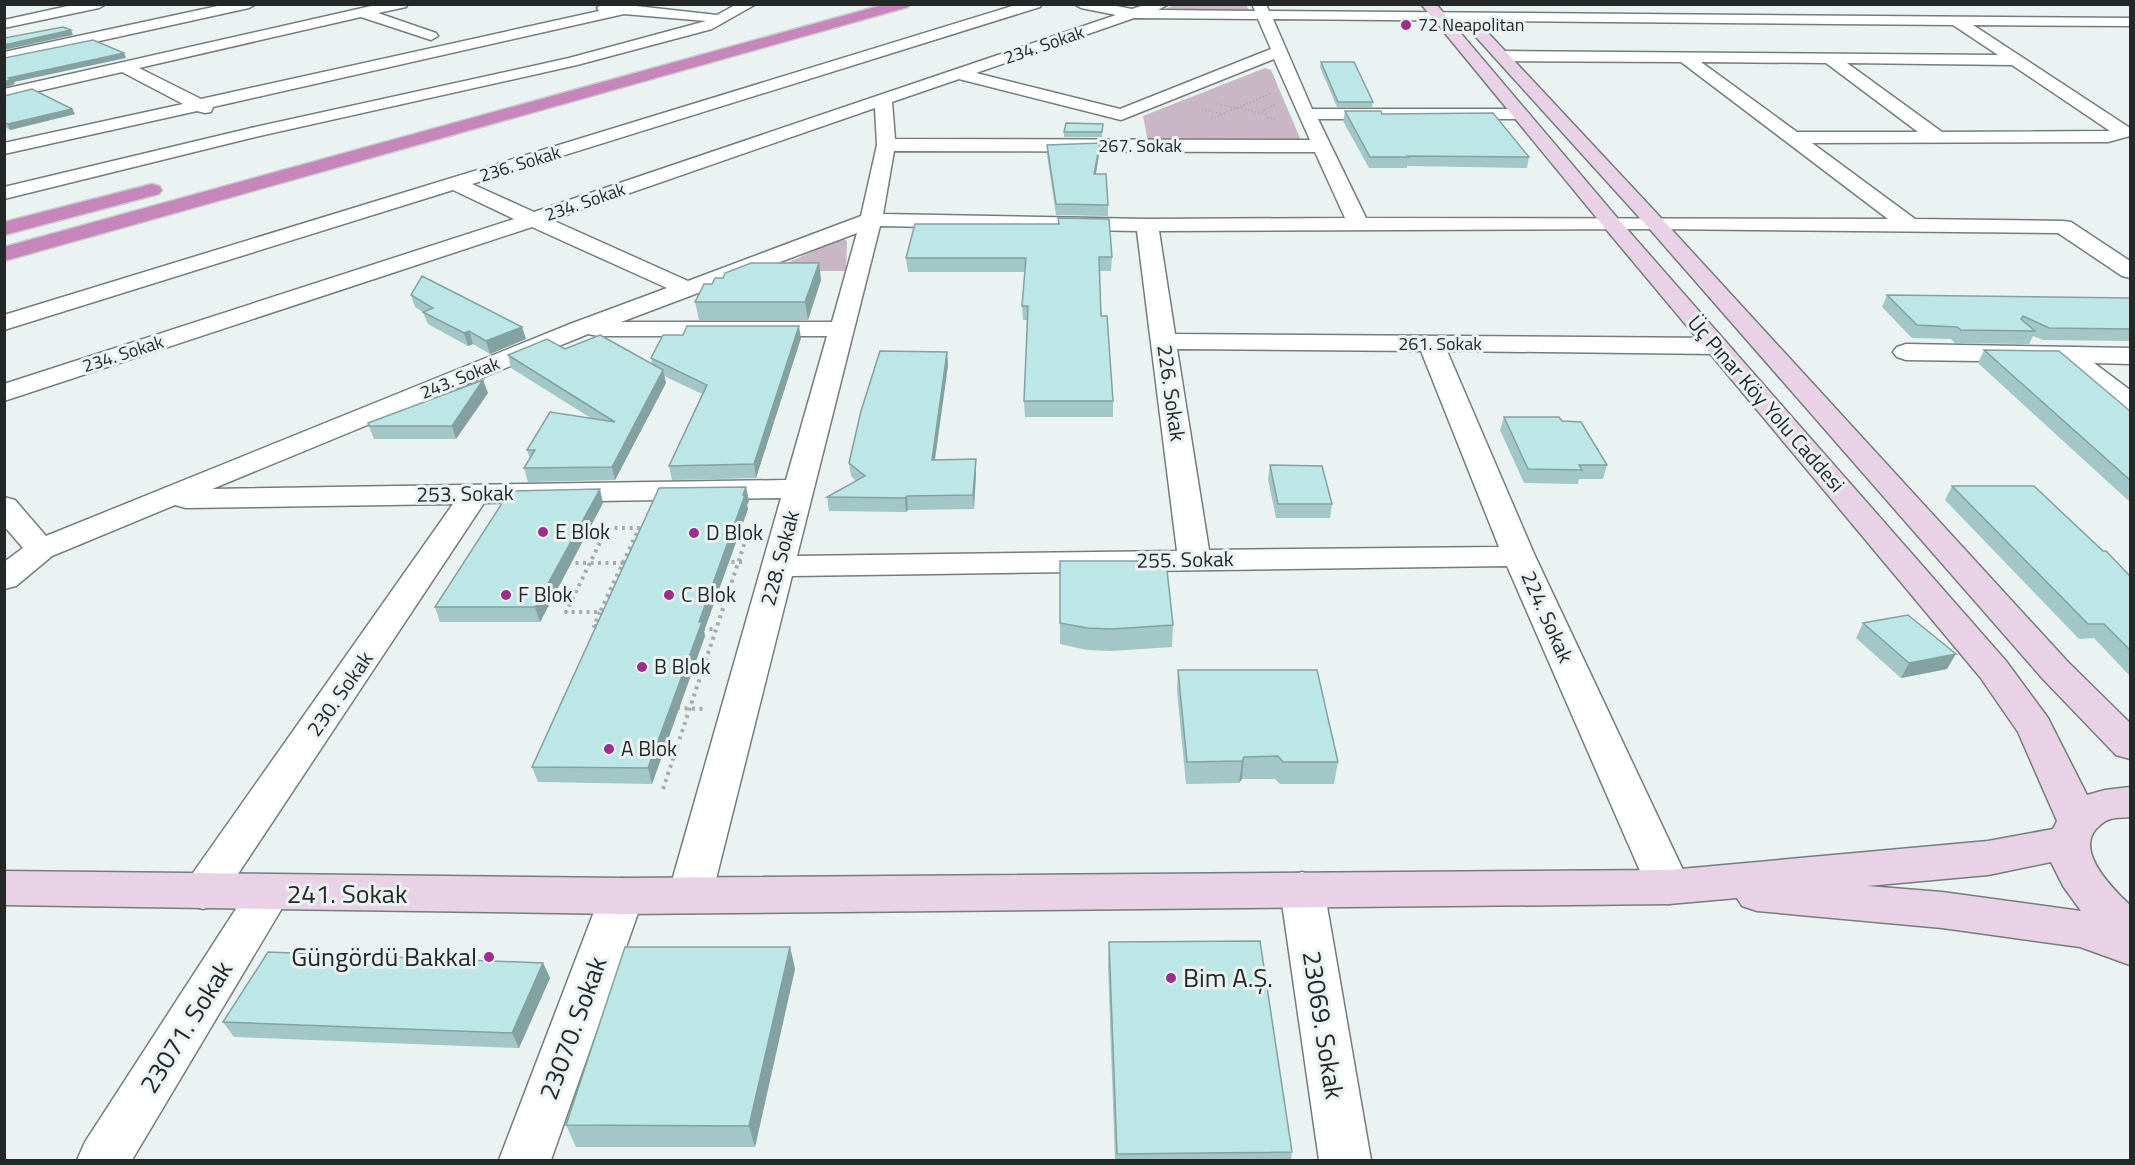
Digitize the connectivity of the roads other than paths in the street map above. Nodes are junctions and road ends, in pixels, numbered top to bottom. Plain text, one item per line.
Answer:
1 (99, 4) edge
2 (249, 4) edge
3 (401, 4) edge
4 (748, 4) edge
5 (847, 4) edge
6 (903, 4) edge
7 (1035, 4) edge
8 (1081, 4) edge
9 (1162, 4) edge
10 (574, 6) edge
11 (627, 9) junction
12 (1261, 9) edge
13 (1446, 10) edge
14 (363, 13) junction
15 (1134, 14) junction
16 (725, 18) junction
17 (1871, 19) junction
18 (1955, 20) junction
19 (2130, 22) edge
20 (4, 24) edge
21 (120, 32) junction
22 (4, 35) edge
23 (41, 50) junction
24 (1278, 52) junction
25 (180, 54) junction
26 (1501, 56) junction
27 (4, 57) edge
28 (1684, 57) junction
29 (1828, 58) junction
30 (1936, 59) junction
31 (2015, 60) junction
32 (124, 67) junction
33 (960, 74) junction
34 (804, 76) junction
35 (827, 83) dead end
36 (849, 90) dead end
37 (4, 94) edge
38 (883, 100) junction
39 (192, 101) junction
40 (1306, 114) junction
41 (1519, 114) junction
42 (1121, 115) junction
43 (251, 133) junction
44 (1792, 138) junction
45 (1938, 138) junction
46 (343, 142) junction
47 (886, 145) junction
48 (1135, 146) junction
49 (1321, 146) junction
50 (4, 149) edge
51 (262, 162) dead end
52 (455, 184) junction
53 (170, 186) dead end
54 (4, 194) edge
55 (534, 219) junction
56 (871, 220) junction
57 (1655, 223) junction
58 (1612, 224) junction
59 (1147, 225) junction
60 (1359, 225) junction
61 (1911, 226) junction
62 (4, 229) edge
63 (4, 240) edge
64 (4, 254) edge
65 (2130, 271) edge
66 (686, 288) junction
67 (4, 323) edge
68 (579, 329) junction
69 (842, 329) junction
70 (1163, 341) junction
71 (1431, 344) junction
72 (1716, 346) junction
73 (1906, 352) dead end
74 (2067, 355) junction
75 (2130, 356) edge
76 (4, 393) edge
77 (2130, 403) edge
78 (799, 489) junction
79 (476, 494) junction
80 (166, 499) junction
81 (4, 506) edge
82 (41, 549) junction
83 (1519, 556) junction
84 (1194, 560) junction
85 (778, 566) junction
86 (4, 579) edge
87 (2130, 745) edge
88 (2130, 802) edge
89 (2073, 831) junction
90 (1669, 887) junction
91 (4, 888) edge
92 (1302, 889) junction
93 (203, 892) junction
94 (269, 893) junction
95 (690, 895) junction
96 (622, 896) junction
97 (2130, 932) edge
98 (2130, 946) edge
99 (103, 1161) edge
100 (525, 1161) edge
101 (1345, 1161) edge

1 - 20 street
2 - 21 street
3 - 14 street
4 - 16 street
5 - 46 highway
6 - 64 highway
7 - 34 street, 236. Sokak
8 - 15 street
9 - 15 street, 234. Sokak
10 - 11 street
11 - 16 street
11 - 39 street
12 - 13 street
12 - 15 street
12 - 24 street
13 - 17 street
13 - 26 main road, Üç Pınar Köy Yolu Caddesi
13 - 41 main road, Üç Pınar Köy Yolu Caddesi
14 - 25 street
14 - 39 street
15 - 33 street, 234. Sokak
16 - 43 street
17 - 18 street
17 - 30 street
18 - 19 street
18 - 31 street
21 - 23 street
21 - 25 street
22 - 23 street
23 - 27 street
24 - 40 street
24 - 42 street
25 - 32 street
26 - 28 street
26 - 57 main road, Üç Pınar Köy Yolu Caddesi
28 - 29 street
28 - 44 street
29 - 30 street
29 - 45 street
30 - 31 street
31 - 45 street
32 - 37 street
32 - 39 street
33 - 38 street, 234. Sokak
33 - 42 street
34 - 35 street
34 - 52 street, 236. Sokak
36 - 38 street
38 - 47 street
38 - 55 street, 234. Sokak
39 - 43 street
39 - 50 street
40 - 41 street
40 - 49 street
41 - 58 main road, Üç Pınar Köy Yolu Caddesi
42 - 48 street
43 - 54 street
44 - 45 street
44 - 61 street
46 - 51 highway
46 - 63 highway
47 - 48 street, 267. Sokak
47 - 56 street
48 - 49 street, 267. Sokak
49 - 60 street
52 - 55 street
52 - 67 street, 236. Sokak
53 - 62 highway
55 - 66 street
55 - 76 street, 234. Sokak
56 - 59 street
56 - 66 street, 243. Sokak
56 - 69 street, 228. Sokak
57 - 58 street
57 - 61 street
57 - 87 main road, Üç Pınar Köy Yolu Caddesi
58 - 60 street
58 - 72 main road, Üç Pınar Köy Yolu Caddesi
59 - 60 street
59 - 70 street, 226. Sokak
61 - 65 street
66 - 68 street, 243. Sokak
68 - 69 street
68 - 80 street, 243. Sokak
69 - 78 street, 228. Sokak
70 - 71 street, 261. Sokak
70 - 84 street, 226. Sokak
71 - 72 street, 261. Sokak
71 - 83 street, 224. Sokak
72 - 89 main road, Üç Pınar Köy Yolu Caddesi
73 - 74 street
74 - 75 street
74 - 77 street
78 - 79 street, 253. Sokak
78 - 85 street, 228. Sokak
79 - 80 street, 253. Sokak
79 - 93 street, 230. Sokak
80 - 82 street, 243. Sokak
81 - 82 street
82 - 86 street, 243. Sokak
83 - 84 street, 255. Sokak
83 - 90 street, 224. Sokak
84 - 85 street, 255. Sokak
85 - 95 street, 228. Sokak
88 - 89 main road
89 - 90 main road
89 - 97 main road, Üç Pınar Köy Yolu Caddesi
90 - 92 main road, 241. Sokak
90 - 98 main road
91 - 93 main road, 241. Sokak
92 - 95 main road, 241. Sokak
92 - 101 street, 23069. Sokak
93 - 94 main road, 241. Sokak
94 - 96 main road, 241. Sokak
94 - 99 street, 23071. Sokak
95 - 96 main road, 241. Sokak
96 - 100 street, 23070. Sokak

